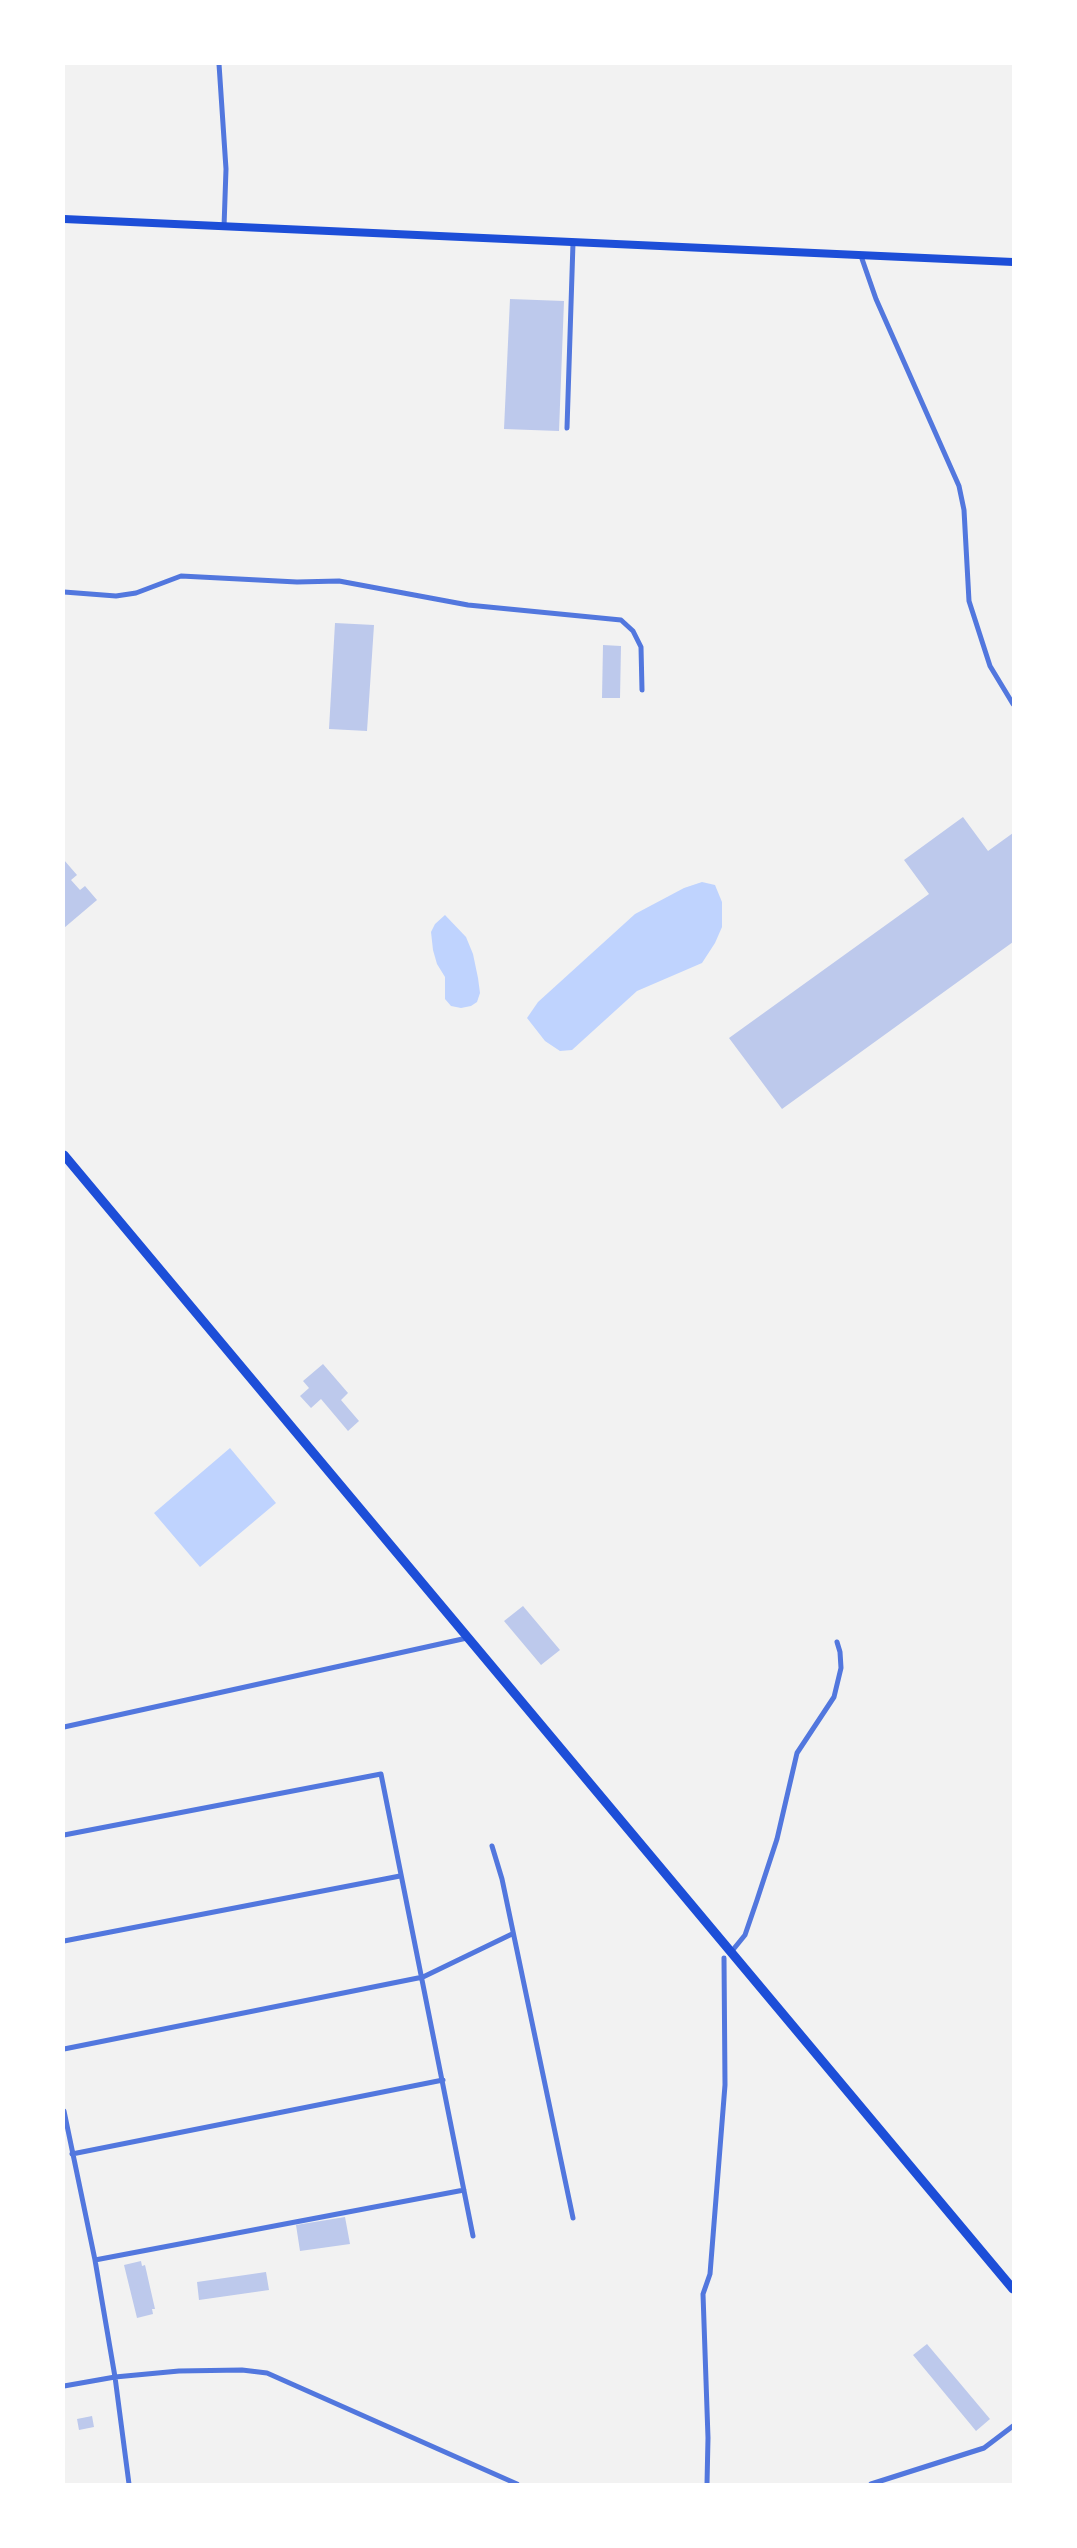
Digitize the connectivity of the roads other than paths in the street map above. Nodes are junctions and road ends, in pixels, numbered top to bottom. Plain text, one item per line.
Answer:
1 (219, 64) edge
2 (64, 219) edge
3 (224, 227) junction
4 (573, 243) junction
5 (861, 256) junction
6 (1013, 262) edge
7 (568, 428) dead end
8 (64, 592) edge
9 (642, 690) dead end
10 (1013, 704) edge
11 (64, 1155) edge
12 (467, 1638) junction
13 (837, 1642) dead end
14 (64, 1726) edge
15 (64, 1835) edge
16 (492, 1846) dead end
17 (400, 1876) junction
18 (512, 1934) junction
19 (64, 1941) edge
20 (732, 1951) junction
21 (724, 1958) dead end
22 (423, 1977) junction
23 (64, 2049) edge
24 (443, 2080) junction
25 (64, 2111) edge
26 (72, 2154) junction
27 (464, 2190) junction
28 (573, 2218) dead end
29 (474, 2236) dead end
30 (95, 2260) junction
31 (1013, 2289) edge
32 (115, 2377) junction
33 (64, 2386) edge
34 (1013, 2426) edge
35 (129, 2484) edge
36 (517, 2484) edge
37 (707, 2484) edge
38 (871, 2484) edge

1 - 3 street
2 - 3 main road
3 - 4 main road
4 - 5 main road
4 - 7 street
5 - 6 main road
5 - 10 street
8 - 9 street
11 - 12 main road
12 - 14 street
12 - 20 main road
13 - 20 street
15 - 17 street
16 - 18 street
17 - 19 street
17 - 22 street
18 - 22 street
18 - 28 street
20 - 31 main road
21 - 37 street
22 - 23 street
22 - 24 street
24 - 26 street
24 - 27 street
25 - 26 street
26 - 30 street
27 - 29 street
27 - 30 street
30 - 32 street
32 - 33 street
32 - 35 street
32 - 36 street
34 - 38 street

